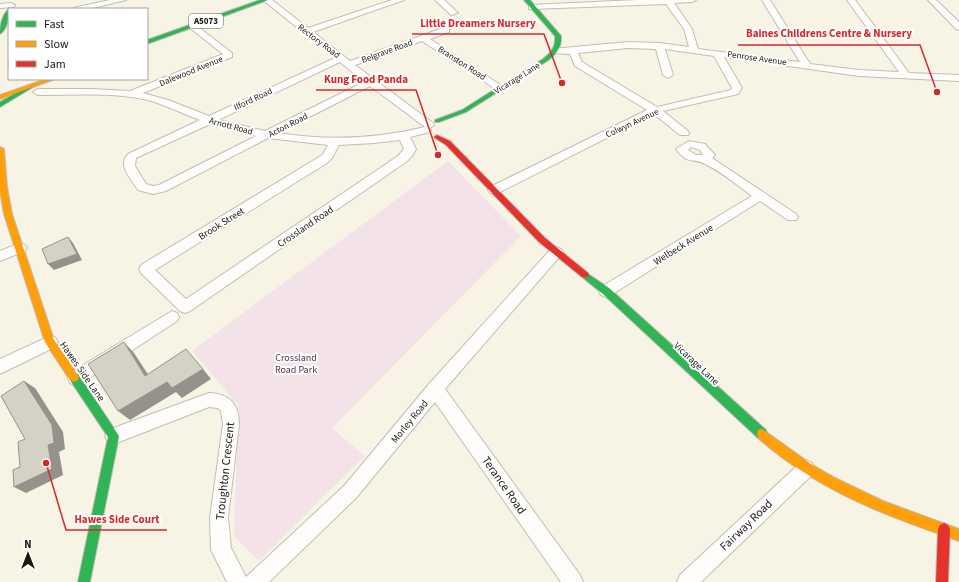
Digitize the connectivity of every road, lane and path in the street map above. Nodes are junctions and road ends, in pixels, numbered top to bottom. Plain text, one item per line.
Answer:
1 (122, 0) edge
2 (266, 0) edge
3 (400, 0) edge
4 (439, 0) edge
5 (692, 0) edge
6 (766, 0) edge
7 (850, 0) edge
8 (932, 0) edge
9 (668, 1) edge
10 (530, 3) edge
11 (96, 5) edge
12 (0, 6) edge
13 (11, 6) edge
14 (82, 8) edge
15 (454, 13) dead end
16 (7, 22) edge
17 (193, 26) junction
18 (959, 27) edge
19 (446, 30) dead end
20 (307, 31) junction
21 (0, 32) edge
22 (423, 38) junction
23 (148, 42) edge
24 (660, 46) junction
25 (694, 49) junction
26 (555, 51) junction
27 (573, 51) junction
28 (717, 53) junction
29 (346, 61) junction
30 (807, 66) junction
31 (668, 75) dead end
32 (907, 76) junction
33 (959, 78) edge
34 (50, 80) edge
35 (371, 82) junction
36 (35, 86) edge
37 (500, 88) junction
38 (0, 91) edge
39 (132, 94) junction
40 (0, 97) edge
41 (0, 105) edge
42 (655, 110) junction
43 (464, 111) junction
44 (207, 120) junction
45 (431, 125) junction
46 (451, 130) junction
47 (684, 133) dead end
48 (268, 136) junction
49 (437, 136) junction
50 (404, 137) junction
51 (165, 140) joint
52 (335, 141) junction
53 (0, 149) edge
54 (457, 154) junction
55 (706, 159) dead end
56 (494, 190) junction
57 (760, 196) junction
58 (792, 217) dead end
59 (20, 248) junction
60 (556, 252) junction
61 (0, 256) edge
62 (606, 291) junction
63 (185, 307) joint
64 (172, 316) dead end
65 (50, 342) junction
66 (0, 367) edge
67 (76, 378) junction
68 (435, 389) junction
69 (114, 436) junction
70 (806, 469) junction
71 (944, 530) junction
72 (959, 535) edge
73 (84, 582) edge
74 (238, 582) edge
75 (254, 582) edge
76 (573, 582) edge
77 (687, 582) edge
78 (942, 582) edge

1 - 11 street
2 - 17 main road, A5073
2 - 20 street, Rectory Road
3 - 20 street
4 - 15 street
5 - 9 street
6 - 30 street
7 - 32 street
8 - 18 street
9 - 10 street
9 - 25 street
10 - 26 main road
11 - 14 street
12 - 13 street
16 - 21 main road
17 - 23 main road, A5073
17 - 39 street, Dalewood Avenue
19 - 22 street, Belgrave Road
20 - 29 street, Rectory Road
22 - 29 street, Belgrave Road
22 - 37 street, Branston Road
24 - 25 street, Penrose Avenue
24 - 27 street, Penrose Avenue
24 - 31 street
25 - 28 street, Penrose Avenue
26 - 27 street, Penrose Avenue
26 - 37 main road, Vicarage Lane
27 - 42 street
28 - 30 street, Penrose Avenue
28 - 42 street, Colwyn Avenue
29 - 35 street, Rectory Road
29 - 44 street, Ilford Road
30 - 32 street, Penrose Avenue
32 - 33 street, Penrose Avenue
34 - 36 main road
35 - 45 street, Rectory Road
35 - 48 street, Acton Road
36 - 38 main road
36 - 39 street, Arnott Road
36 - 40 main road
36 - 41 main road
37 - 43 main road, Vicarage Lane
39 - 44 street, Arnott Road
42 - 47 street
42 - 56 street, Colwyn Avenue
43 - 45 main road, Vicarage Lane
43 - 46 main road, Vicarage Lane
44 - 48 street, Arnott Road
44 - 51 street, Ilford Road
45 - 46 main road
45 - 49 main road, Vicarage Lane
45 - 50 street, Arnott Road
46 - 49 main road
46 - 54 main road
48 - 51 street, Acton Road
48 - 52 street, Arnott Road
49 - 54 main road, Vicarage Lane
50 - 52 street, Arnott Road
50 - 63 street, Crossland Road
52 - 63 street, Brook Street
53 - 59 main road, Hawes Side Lane
54 - 56 main road, Vicarage Lane
55 - 57 street
56 - 60 main road, Vicarage Lane
57 - 58 street
57 - 62 street, Welbeck Avenue
59 - 61 street
59 - 65 main road, Hawes Side Lane
60 - 62 main road, Vicarage Lane
60 - 68 street, Morley Road
62 - 70 main road, Vicarage Lane
64 - 67 street
65 - 66 street
65 - 67 main road, Hawes Side Lane
67 - 69 main road, Hawes Side Lane
68 - 75 street, Morley Road
68 - 76 street, Terance Road
69 - 73 main road
69 - 74 street, Troughton Crescent
70 - 71 main road, Vicarage Lane
70 - 77 street, Fairway Road
71 - 72 main road, Vicarage Lane
71 - 78 main road

